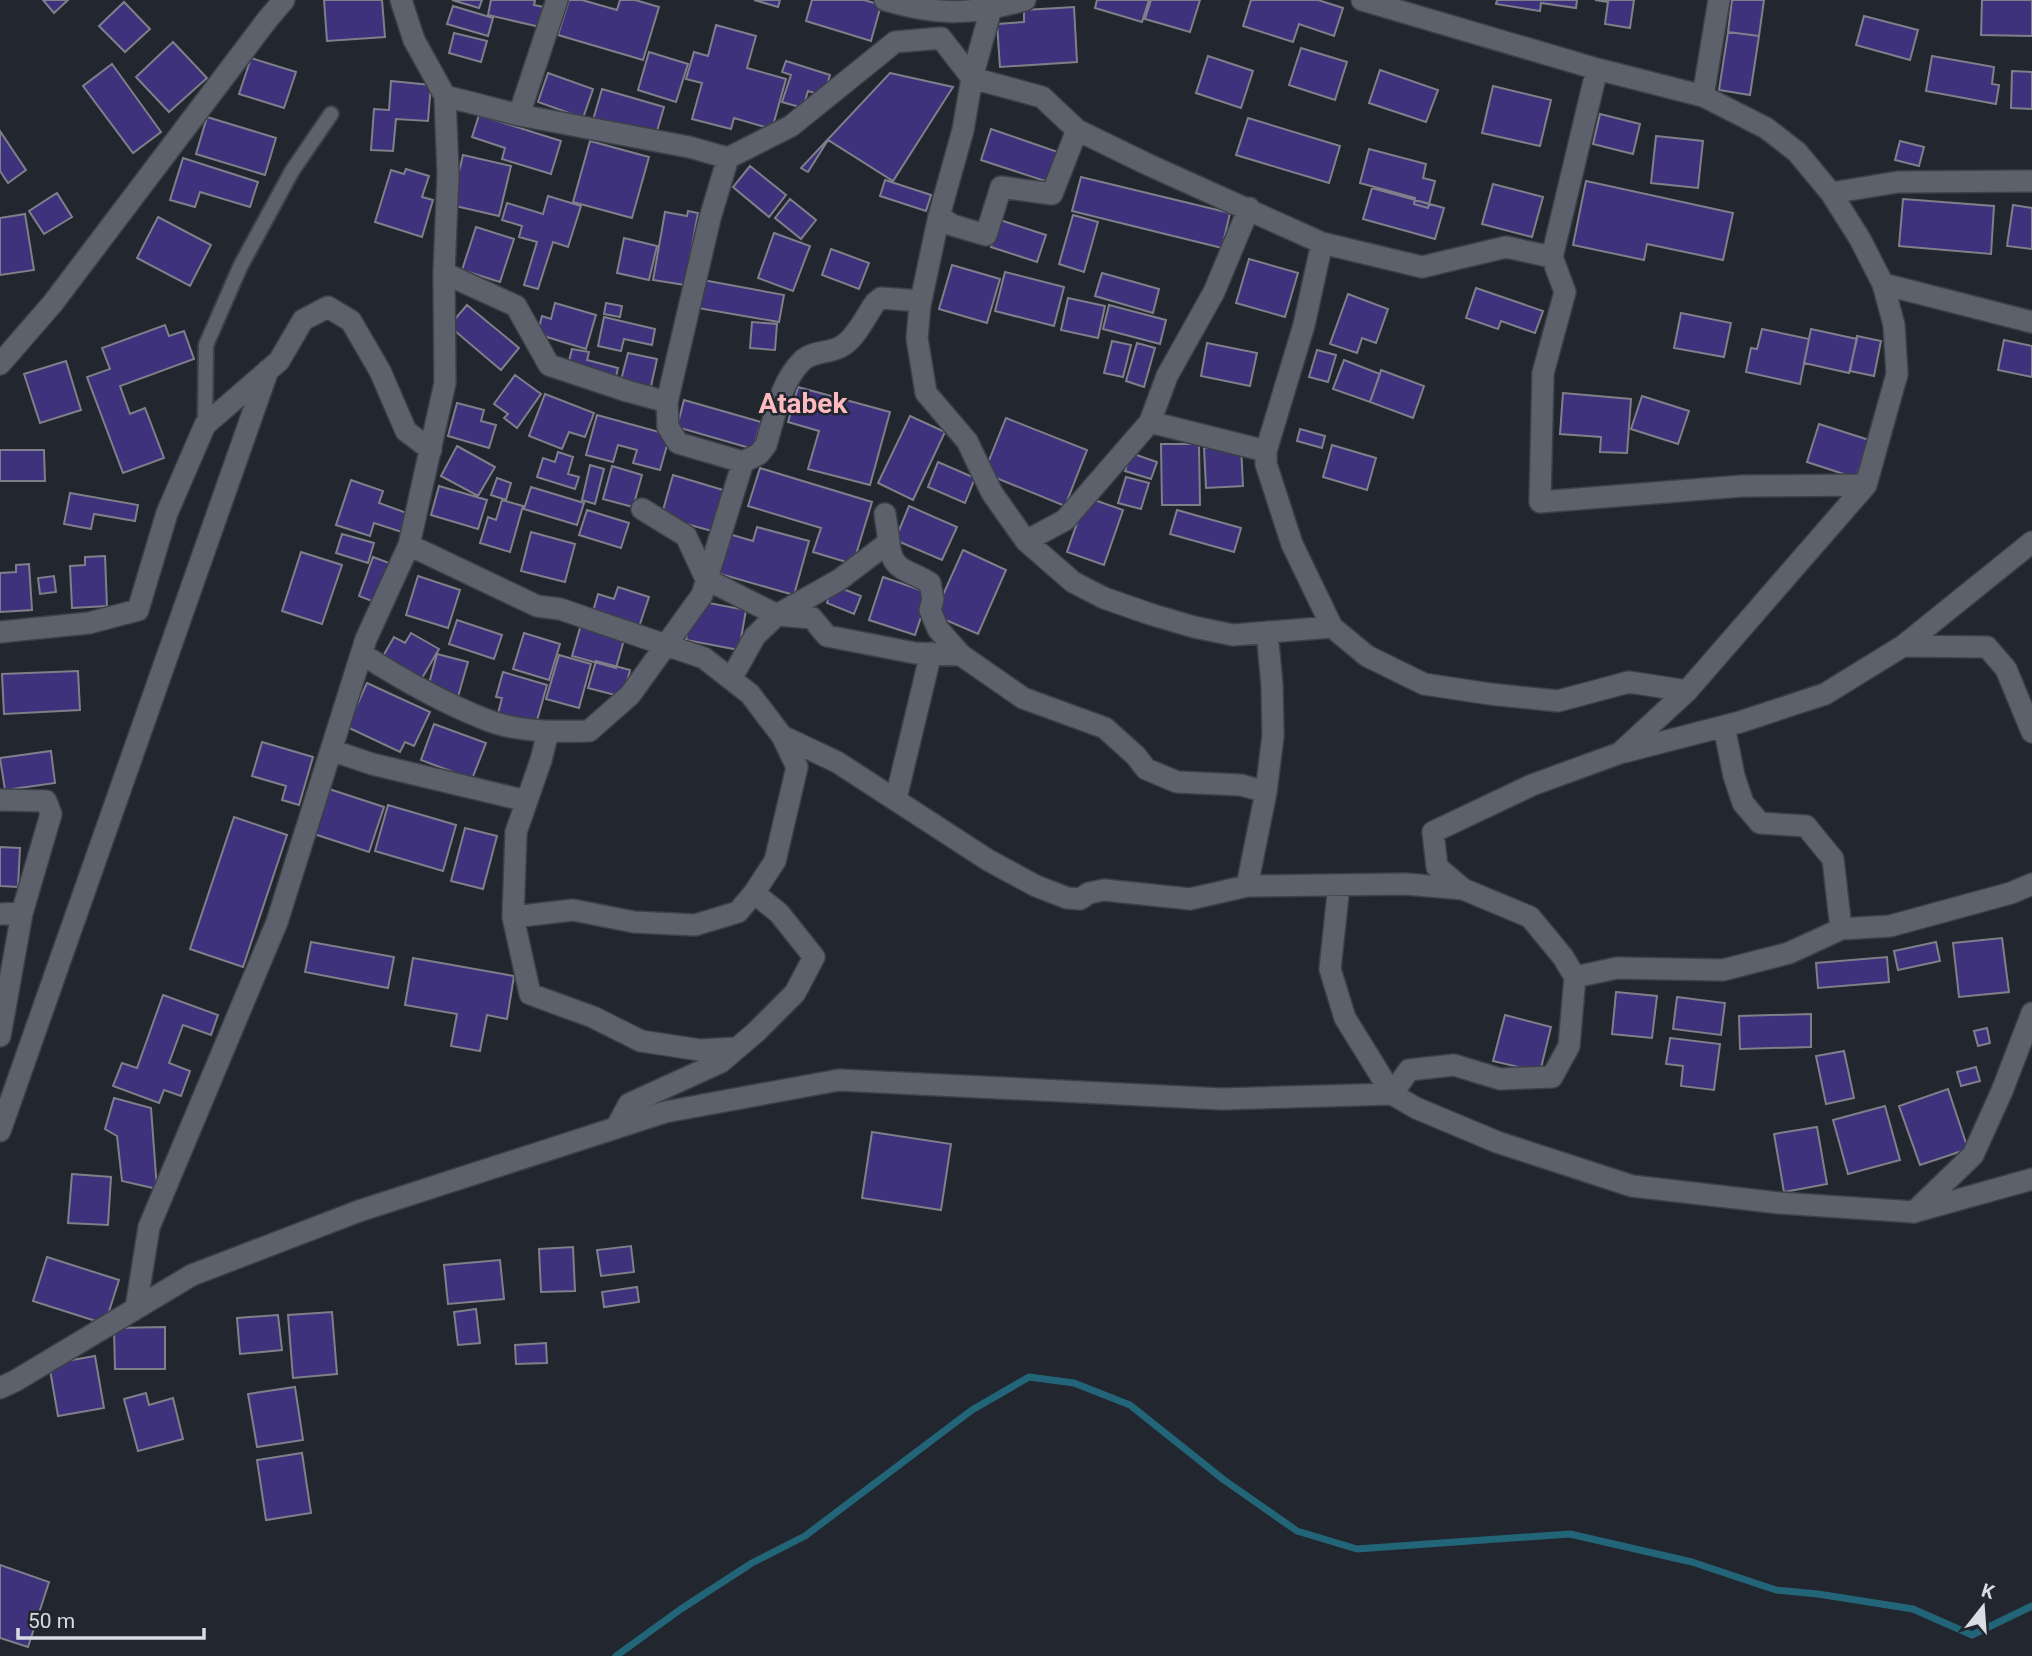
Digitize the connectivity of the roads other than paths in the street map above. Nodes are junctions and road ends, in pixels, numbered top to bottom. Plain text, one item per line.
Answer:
1 (284, 0) edge
2 (401, 0) edge
3 (557, 0) edge
4 (885, 0) edge
5 (1026, 0) edge
6 (1362, 0) edge
7 (1718, 0) edge
8 (991, 9) junction
9 (948, 13) junction
10 (895, 42) junction
11 (1597, 69) junction
12 (972, 78) junction
13 (445, 96) junction
14 (1703, 96) junction
15 (331, 114) dead end
16 (519, 115) junction
17 (1077, 130) junction
18 (727, 158) junction
19 (2032, 181) edge
20 (1831, 193) junction
21 (1248, 208) junction
22 (939, 216) junction
23 (1322, 243) junction
24 (1552, 257) junction
25 (444, 273) junction
26 (1883, 284) junction
27 (921, 301) junction
28 (2032, 322) edge
29 (0, 364) edge
30 (268, 370) junction
31 (667, 402) junction
32 (1150, 422) junction
33 (205, 425) junction
34 (431, 450) junction
35 (1266, 451) junction
36 (743, 462) junction
37 (1866, 485) junction
38 (642, 509) dead end
39 (885, 514) dead end
40 (1026, 541) junction
41 (889, 542) junction
42 (2032, 542) edge
43 (410, 545) junction
44 (706, 579) junction
45 (776, 615) junction
46 (1332, 627) junction
47 (0, 632) edge
48 (1267, 632) junction
49 (666, 645) junction
50 (1903, 646) junction
51 (932, 653) junction
52 (362, 654) junction
53 (961, 655) junction
54 (731, 679) junction
55 (1687, 691) junction
56 (1724, 726) junction
57 (548, 732) junction
58 (2032, 732) edge
59 (782, 736) junction
60 (331, 750) junction
61 (1620, 753) junction
62 (1266, 792) junction
63 (896, 798) junction
64 (0, 800) edge
65 (527, 801) junction
66 (2032, 884) edge
67 (1339, 885) junction
68 (1247, 886) junction
69 (1463, 889) junction
70 (754, 893) junction
71 (22, 913) junction
72 (0, 914) edge
73 (513, 916) junction
74 (1841, 929) junction
75 (1575, 977) junction
76 (2032, 1013) edge
77 (0, 1036) edge
78 (737, 1048) junction
79 (1392, 1094) junction
80 (617, 1128) junction
81 (0, 1131) edge
82 (2032, 1179) edge
83 (1914, 1212) junction
84 (136, 1308) junction
85 (0, 1388) edge

1 - 29 street
2 - 13 street
3 - 16 street
4 - 9 street
5 - 8 street
6 - 11 street
7 - 14 street
8 - 9 street
8 - 12 street
9 - 10 street
10 - 12 street
10 - 18 street
11 - 14 street
11 - 24 street
12 - 17 street
12 - 22 street
13 - 16 street
13 - 25 street
14 - 20 street
15 - 33 lane
16 - 18 street
17 - 21 street
17 - 22 street
18 - 31 street
19 - 20 street
20 - 26 street
21 - 23 street
21 - 32 street
22 - 27 street
23 - 24 street
23 - 35 street
24 - 37 street
25 - 31 street
25 - 34 street
26 - 28 street
26 - 37 street
27 - 36 street
27 - 40 street
30 - 33 street
30 - 34 street
30 - 81 street
31 - 36 street
32 - 35 street
32 - 40 street
33 - 47 street
34 - 43 street
35 - 46 street
36 - 44 street
37 - 55 street
38 - 44 street
39 - 41 street
40 - 48 street
41 - 45 street
41 - 53 street
42 - 50 street
43 - 49 street
43 - 52 street
44 - 45 street
44 - 49 street
45 - 51 street
45 - 54 street
46 - 48 street
46 - 55 street
48 - 62 street
49 - 54 street
49 - 57 street
50 - 56 street
50 - 58 street
51 - 53 street
51 - 63 street
52 - 57 street
52 - 60 street
53 - 62 street
54 - 59 street
55 - 61 street
56 - 61 street
56 - 74 street
57 - 65 street
59 - 63 street
59 - 70 street
60 - 65 street
60 - 84 street
61 - 69 street
62 - 68 street
63 - 68 street
64 - 71 street
65 - 73 street
66 - 74 street
67 - 68 street
67 - 69 street
67 - 79 street
69 - 75 street
70 - 73 street
70 - 78 street
71 - 72 street
71 - 77 street
73 - 78 street
74 - 75 street
75 - 79 street
76 - 83 street
78 - 80 street
79 - 80 street
79 - 83 street
80 - 84 street
82 - 83 street
84 - 85 street

